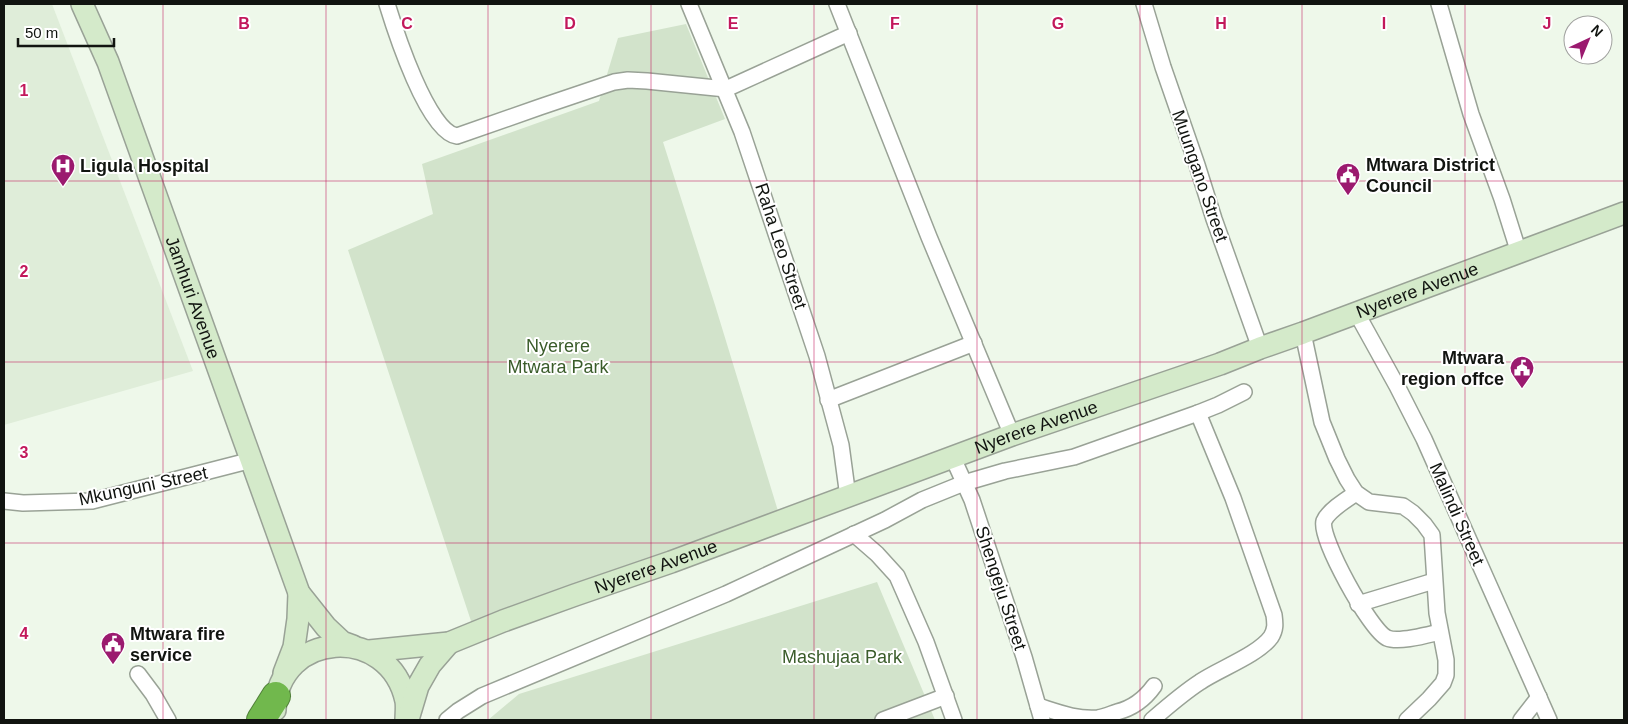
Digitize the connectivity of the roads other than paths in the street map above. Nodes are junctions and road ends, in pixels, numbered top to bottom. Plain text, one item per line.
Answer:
1 (82, 4) edge
2 (387, 4) edge
3 (689, 4) edge
4 (837, 4) edge
5 (1144, 4) edge
6 (1439, 4) edge
7 (849, 33) junction
8 (726, 89) junction
9 (1624, 213) edge
10 (1519, 252) junction
11 (1356, 312) junction
12 (1303, 333) junction
13 (974, 343) junction
14 (1260, 348) junction
15 (1244, 392) dead end
16 (828, 400) junction
17 (1198, 413) junction
18 (1012, 435) junction
19 (953, 458) junction
20 (252, 460) junction
21 (964, 483) junction
22 (4, 490) edge
23 (1356, 493) junction
24 (848, 497) junction
25 (4, 501) edge
26 (23, 503) junction
27 (854, 534) junction
28 (1434, 581) junction
29 (299, 593) junction
30 (1358, 604) junction
31 (1440, 632) junction
32 (449, 643) junction
33 (361, 649) junction
34 (138, 674) dead end
35 (1154, 686) dead end
36 (946, 696) junction
37 (1539, 697) junction
38 (277, 699) edge
39 (1038, 706) junction
40 (168, 720) edge
41 (261, 720) edge
42 (406, 720) edge
43 (447, 720) edge
44 (883, 720) edge
45 (954, 720) edge
46 (1042, 720) edge
47 (1152, 720) edge
48 (1407, 720) edge
49 (1520, 720) edge
50 (1549, 720) edge

1 - 20 street, Jamhuri Avenue
2 - 8 street
3 - 8 street, Raha Leo Street
4 - 7 street
5 - 14 street, Muungano Street
6 - 10 street
7 - 8 street
7 - 13 street
8 - 16 street, Raha Leo Street
9 - 10 street, Nyerere Avenue
10 - 11 street, Nyerere Avenue
11 - 12 street, Nyerere Avenue
11 - 37 street, Malindi Street
12 - 14 street, Nyerere Avenue
12 - 23 street
13 - 16 street
13 - 18 street
14 - 18 street, Nyerere Avenue
15 - 17 street
16 - 24 street, Raha Leo Street
17 - 21 street
17 - 47 street
18 - 19 street, Nyerere Avenue
19 - 21 street, Shengeju Street
19 - 24 street, Nyerere Avenue
20 - 26 street, Mkunguni Street
20 - 29 street, Jamhuri Avenue
21 - 27 street
21 - 39 street, Shengeju Street
22 - 26 street
23 - 28 street
23 - 30 street
24 - 32 street, Nyerere Avenue
25 - 26 street, Mkunguni Street
27 - 36 street
27 - 43 street
28 - 30 street
28 - 31 street
29 - 33 street
29 - 38 street
30 - 31 street
31 - 48 street
32 - 33 street
32 - 42 street
33 - 38 street
33 - 42 street
34 - 40 street
35 - 39 street
36 - 44 street
36 - 45 street
37 - 49 street
37 - 50 street, Malindi Street
38 - 41 highway
39 - 46 street, Shengeju Street

